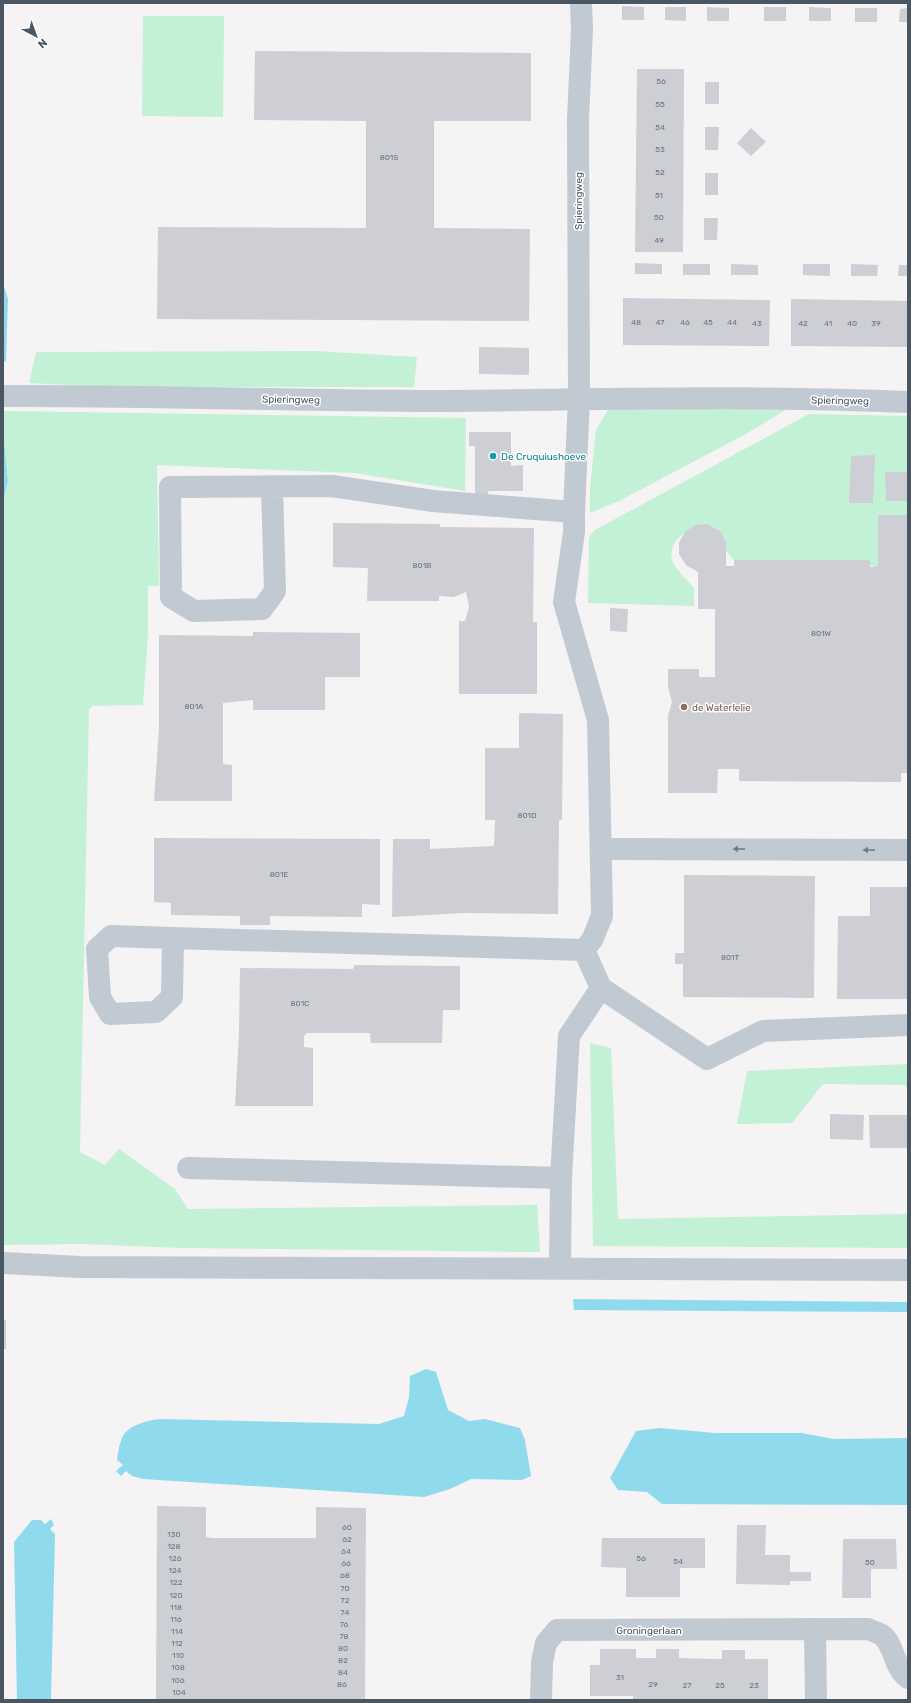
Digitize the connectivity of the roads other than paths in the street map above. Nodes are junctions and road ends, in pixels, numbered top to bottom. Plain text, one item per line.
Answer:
1 (581, 3) edge
2 (3, 396) edge
3 (579, 398) junction
4 (908, 402) edge
5 (272, 487) junction
6 (574, 512) junction
7 (601, 849) junction
8 (908, 850) edge
9 (173, 938) dead end
10 (584, 950) junction
11 (601, 988) junction
12 (908, 1025) edge
13 (188, 1168) dead end
14 (561, 1178) junction
15 (3, 1263) edge
16 (560, 1268) junction
17 (908, 1270) edge
18 (815, 1629) junction
19 (908, 1678) edge
20 (541, 1700) edge
21 (816, 1700) edge

1 - 3 street, Spieringweg
2 - 3 street, Spieringweg
3 - 4 street, Spieringweg
3 - 6 street
5 - 5 street
5 - 6 street
6 - 7 street
8 -> 7 street
7 - 10 street
9 - 10 street
10 - 11 street
11 - 12 street
11 - 14 street
13 - 14 street
14 - 16 street
15 - 16 street
16 - 17 street
18 - 19 street, Groningerlaan
18 - 20 street, Groningerlaan
18 - 21 street

